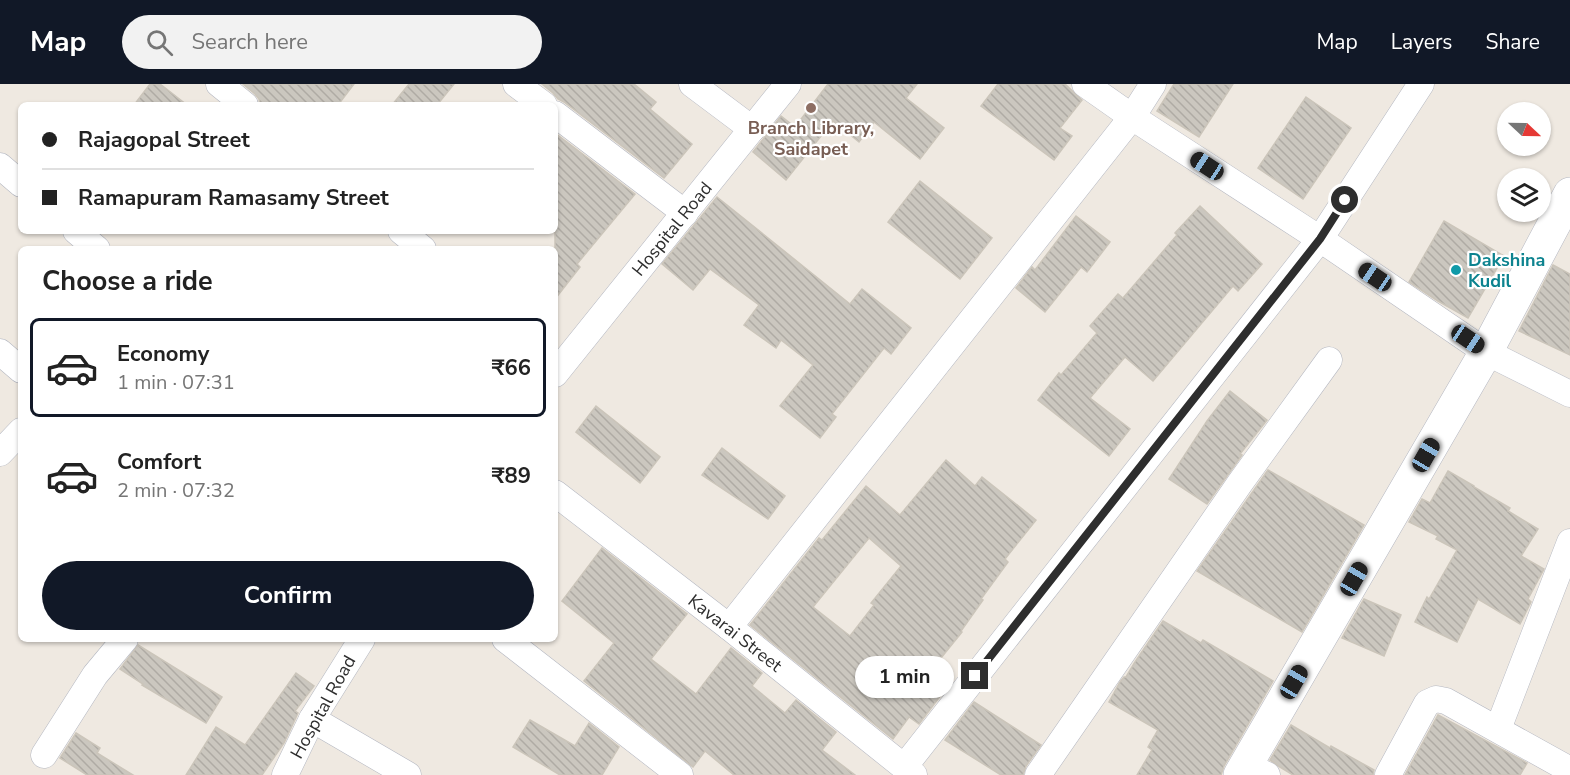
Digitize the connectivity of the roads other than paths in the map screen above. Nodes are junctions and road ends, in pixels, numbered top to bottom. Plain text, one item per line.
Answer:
1 (219, 84) edge
2 (516, 84) edge
3 (692, 84) edge
4 (788, 84) edge
5 (1085, 84) edge
6 (1153, 84) edge
7 (1421, 84) edge
8 (241, 102) edge
9 (540, 102) edge
10 (558, 116) edge
11 (1132, 117) junction
12 (752, 129) junction
13 (0, 166) edge
14 (18, 181) edge
15 (1570, 194) edge
16 (685, 213) junction
17 (80, 234) edge
18 (405, 234) edge
19 (1320, 239) junction
20 (94, 246) edge
21 (419, 246) edge
22 (0, 352) edge
23 (1486, 352) junction
24 (1329, 360) dead end
25 (558, 364) edge
26 (18, 367) edge
27 (1570, 394) edge
28 (18, 433) edge
29 (0, 453) edge
30 (558, 495) edge
31 (1570, 542) edge
32 (729, 627) junction
33 (122, 642) edge
34 (360, 642) edge
35 (509, 642) edge
36 (312, 719) junction
37 (1498, 729) junction
38 (44, 755) dead end
39 (1562, 770) edge
40 (909, 771) edge
41 (1251, 772) edge
42 (285, 775) edge
43 (408, 775) edge
44 (680, 775) edge
45 (1038, 775) edge
46 (1388, 775) edge

1 - 8 street
2 - 9 street
3 - 12 street
4 - 12 street, Hospital Road
5 - 11 street
6 - 11 street
7 - 19 street
10 - 16 street
11 - 19 street
11 - 32 street
12 - 16 street, Hospital Road
13 - 14 street
15 - 23 street
16 - 25 street, Hospital Road
17 - 20 street
18 - 21 street
19 - 23 street
19 - 40 street
22 - 26 street
23 - 27 street
23 - 41 street
24 - 45 street
28 - 29 street
30 - 32 street, Kavarai Street
31 - 37 street
32 - 40 street, Kavarai Street
33 - 38 street
34 - 36 street, Hospital Road
35 - 44 street
36 - 42 street, Hospital Road
36 - 43 street
37 - 39 street
37 - 46 street

